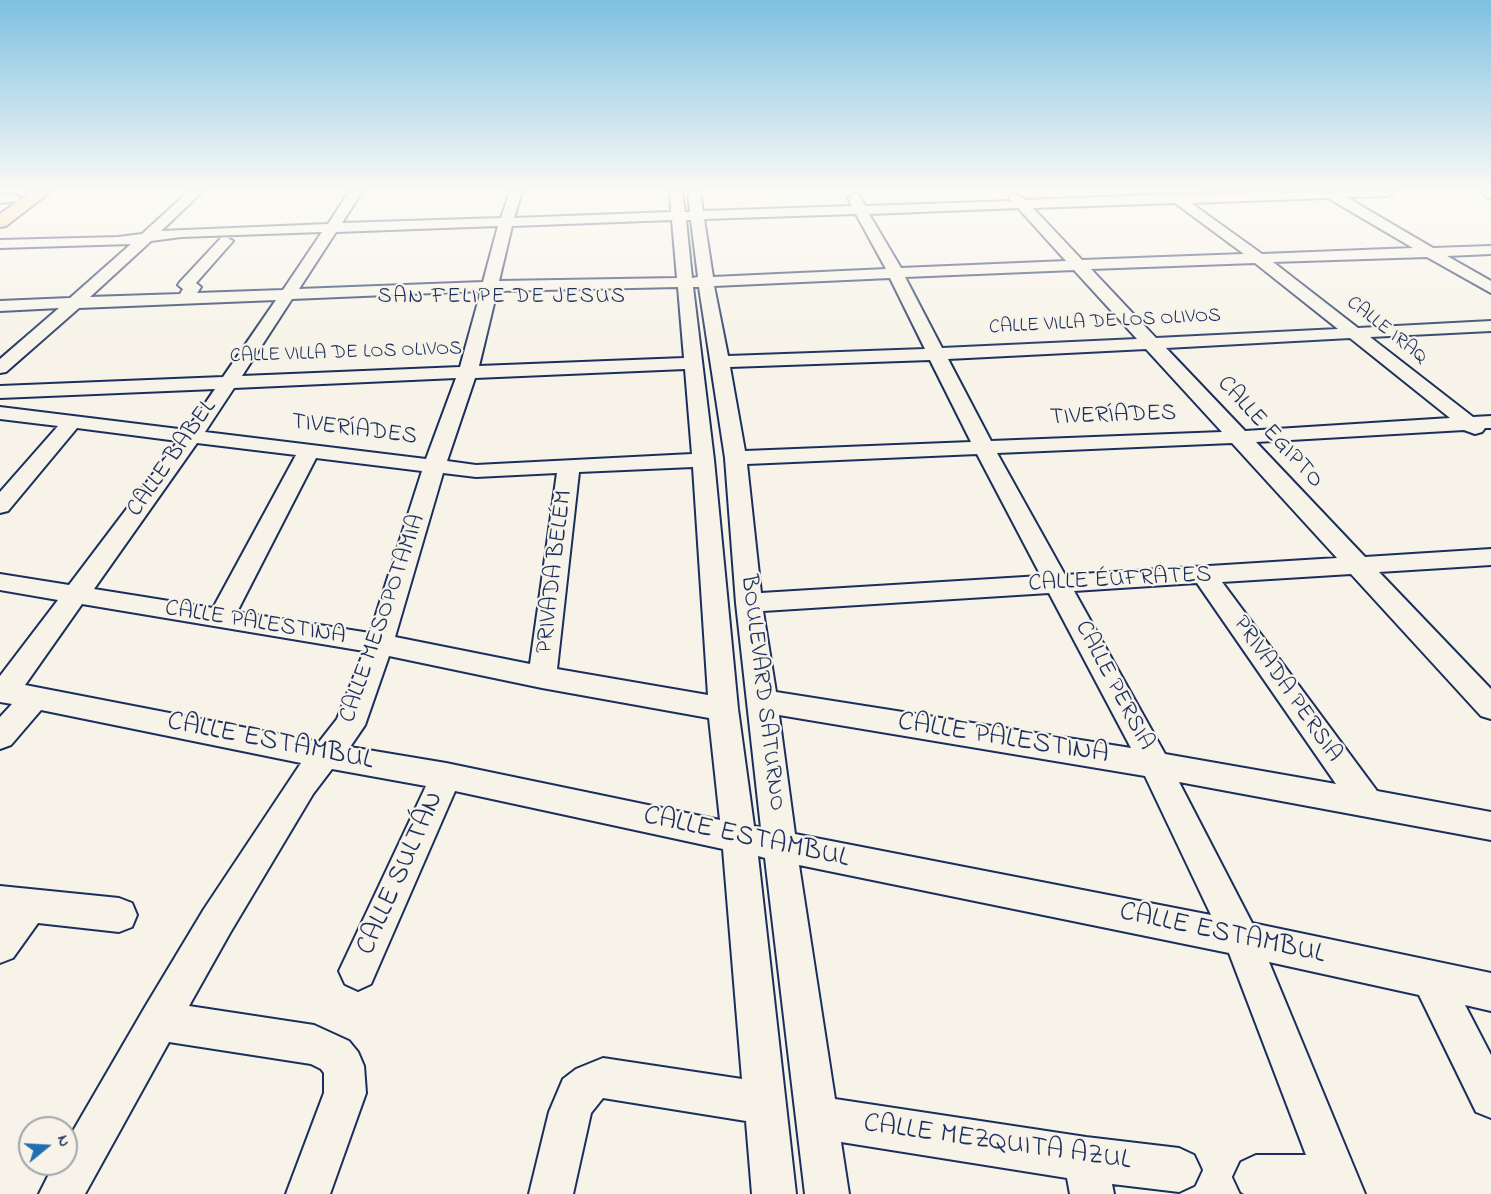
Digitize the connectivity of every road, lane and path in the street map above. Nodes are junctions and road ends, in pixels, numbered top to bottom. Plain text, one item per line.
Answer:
1 (136, 248) edge
2 (220, 248) edge
3 (319, 248) edge
4 (499, 248) edge
5 (687, 248) edge
6 (696, 248) edge
7 (881, 248) edge
8 (1061, 248) edge
9 (1244, 248) edge
10 (1423, 248) edge
11 (1491, 250) edge
12 (1430, 252) junction
13 (1258, 258) junction
14 (1076, 264) junction
15 (895, 272) junction
16 (696, 282) junction
17 (489, 286) junction
18 (1491, 288) edge
19 (286, 294) junction
20 (184, 298) junction
21 (78, 302) junction
22 (0, 306) edge
23 (1491, 326) edge
24 (1353, 332) junction
25 (1150, 344) junction
26 (936, 354) junction
27 (707, 362) junction
28 (0, 368) edge
29 (468, 372) junction
30 (226, 382) junction
31 (0, 392) edge
32 (0, 413) edge
33 (73, 420) junction
34 (1491, 422) edge
35 (1470, 424) junction
36 (192, 435) junction
37 (1240, 437) junction
38 (1491, 440) edge
39 (984, 448) junction
40 (308, 452) junction
41 (736, 458) junction
42 (703, 460) junction
43 (434, 467) junction
44 (569, 468) junction
45 (0, 506) edge
46 (1491, 557) edge
47 (1357, 566) junction
48 (1205, 576) junction
49 (0, 582) edge
50 (1059, 584) junction
51 (75, 595) junction
52 (748, 603) junction
53 (221, 618) junction
54 (380, 644) junction
55 (542, 677) junction
56 (2, 691) edge
57 (35, 698) junction
58 (763, 701) junction
59 (723, 708) junction
60 (1491, 708) edge
61 (0, 736) edge
62 (327, 756) junction
63 (1155, 765) junction
64 (446, 776) junction
65 (1368, 805) junction
66 (1491, 826) edge
67 (739, 838) junction
68 (780, 847) junction
69 (14, 905) edge
70 (119, 915) dead end
71 (1241, 938) junction
72 (0, 945) edge
73 (358, 971) dead end
74 (1431, 980) junction
75 (1491, 992) edge
76 (159, 1021) junction
77 (1491, 1097) edge
78 (765, 1103) junction
79 (816, 1117) junction
80 (1179, 1170) dead end
81 (1089, 1177) edge
82 (1257, 1177) dead end
83 (1340, 1186) edge
84 (61, 1194) edge
85 (308, 1194) edge
86 (551, 1194) edge
87 (774, 1194) edge
88 (827, 1194) edge

1 - 21 street
2 - 20 street
3 - 19 street, CALLE BABEL
4 - 17 street, CALLE MESOPOTAMIA
5 - 16 street, BOULEVARD SATURNO
6 - 16 street, BOULEVARD SATURNO
7 - 15 street, CALLE PERSIA
8 - 14 street, CALLE EGIPTO
9 - 13 street, CALLE IRAQ
10 - 12 street
11 - 12 street
12 - 13 street
12 - 18 street
13 - 14 street
13 - 24 street, CALLE IRAQ
14 - 15 street
14 - 25 street, CALLE EGIPTO
15 - 16 street
15 - 26 street, CALLE PERSIA
16 - 17 street
16 - 27 street, BOULEVARD SATURNO
17 - 19 street
17 - 29 street, CALLE MESOPOTAMIA
19 - 20 street
19 - 30 street, CALLE BABEL
20 - 21 street
21 - 22 street
21 - 28 street
23 - 24 street, CALLE VILLA DE LOS OLIVOS
24 - 25 street, CALLE VILLA DE LOS OLIVOS
24 - 35 street, CALLE IRAQ
25 - 26 street, CALLE VILLA DE LOS OLIVOS
25 - 37 street, CALLE EGIPTO
26 - 27 street, CALLE VILLA DE LOS OLIVOS
26 - 39 street, CALLE PERSIA
27 - 29 street, CALLE VILLA DE LOS OLIVOS
27 - 41 street, BOULEVARD SATURNO
27 - 42 street, BOULEVARD SATURNO
29 - 30 street, CALLE VILLA DE LOS OLIVOS
29 - 43 street, CALLE MESOPOTAMIA
30 - 31 street, CALLE VILLA DE LOS OLIVOS
30 - 36 street, CALLE BABEL
32 - 33 street, TIVERÍADES
33 - 36 street, TIVERÍADES
33 - 45 street
34 - 35 street, TIVERÍADES
35 - 37 street, TIVERÍADES
35 - 38 street, CALLE IRAQ
36 - 40 street, TIVERÍADES
36 - 51 street, CALLE BABEL
37 - 39 street, TIVERÍADES
37 - 47 street, CALLE EGIPTO
39 - 41 street, TIVERÍADES
39 - 50 street, CALLE PERSIA
40 - 43 street, TIVERÍADES
40 - 53 street
41 - 52 street, BOULEVARD SATURNO
42 - 44 street, TIVERÍADES
42 - 59 street, BOULEVARD SATURNO
43 - 44 street, TIVERÍADES
43 - 54 street, CALLE MESOPOTAMIA
44 - 55 street, PRIVADA BELÉM
46 - 47 street, CALLE ÉUFRATES
47 - 48 street, CALLE ÉUFRATES
47 - 60 street, CALLE EGIPTO
48 - 50 street, CALLE ÉUFRATES
48 - 65 street, PRIVADA PERSIA
49 - 51 street, CALLE PALESTINA
50 - 52 street, CALLE ÉUFRATES
50 - 63 street, CALLE PERSIA
51 - 53 street, CALLE PALESTINA
51 - 56 street, CALLE BABEL
52 - 58 street, BOULEVARD SATURNO
53 - 54 street, CALLE PALESTINA
54 - 55 street, CALLE PALESTINA
54 - 62 street, CALLE MESOPOTAMIA
55 - 59 street, CALLE PALESTINA
56 - 57 street, CALLE ESTAMBUL
57 - 61 street
57 - 62 street, CALLE ESTAMBUL
58 - 63 street, CALLE PALESTINA
58 - 68 street, BOULEVARD SATURNO
59 - 67 street, BOULEVARD SATURNO
62 - 64 street, CALLE ESTAMBUL
62 - 76 street, CALLE MESOPOTAMIA
63 - 65 street, CALLE PALESTINA
63 - 71 street, CALLE PERSIA
64 - 67 street, CALLE ESTAMBUL
64 - 73 street, CALLE SULTÁN
65 - 66 street, CALLE PALESTINA
67 - 68 street, CALLE ESTAMBUL
67 - 78 street, BOULEVARD SATURNO
68 - 71 street, CALLE ESTAMBUL
68 - 79 street, BOULEVARD SATURNO
69 - 70 street
69 - 72 street
71 - 74 street, CALLE ESTAMBUL
71 - 83 street, CALLE PERSIA
74 - 75 street, CALLE ESTAMBUL
74 - 77 street
76 - 84 street, CALLE MESOPOTAMIA
76 - 85 street
78 - 86 street
78 - 87 street, BOULEVARD SATURNO
79 - 81 street, CALLE MEZQUITA AZUL
79 - 88 street, BOULEVARD SATURNO
80 - 81 street, CALLE MEZQUITA AZUL
82 - 83 street

